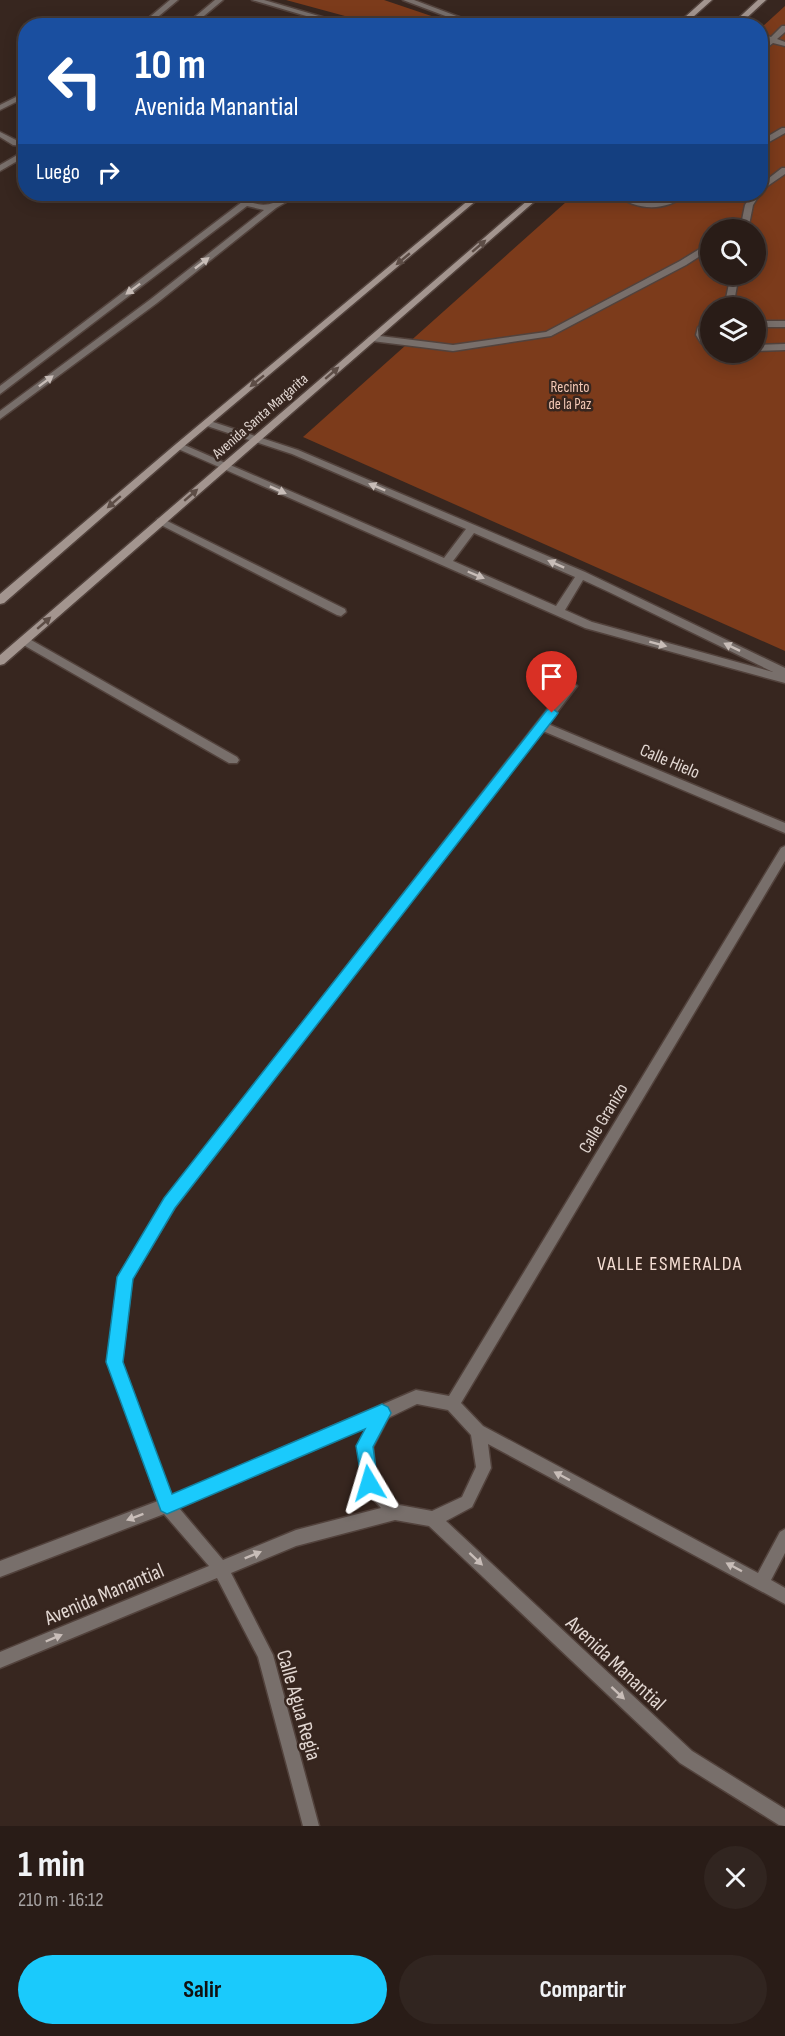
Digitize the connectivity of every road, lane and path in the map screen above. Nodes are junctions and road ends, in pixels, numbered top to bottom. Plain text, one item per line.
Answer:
1 (174, 0) edge
2 (219, 0) edge
3 (255, 0) edge
4 (407, 0) edge
5 (708, 0) edge
6 (762, 0) edge
7 (152, 18) edge
8 (197, 18) edge
9 (321, 18) edge
10 (458, 18) edge
11 (687, 18) edge
12 (742, 18) edge
13 (785, 28) edge
14 (768, 39) edge
15 (772, 40) junction
16 (768, 44) edge
17 (785, 44) edge
18 (18, 98) edge
19 (1, 106) edge
20 (785, 130) edge
21 (0, 135) edge
22 (768, 140) edge
23 (18, 141) edge
24 (18, 157) edge
25 (0, 169) edge
26 (785, 170) edge
27 (768, 183) edge
28 (241, 201) edge
29 (248, 201) edge
30 (285, 201) edge
31 (472, 201) edge
32 (531, 201) edge
33 (638, 201) edge
34 (671, 201) edge
35 (752, 201) edge
36 (273, 207) junction
37 (746, 219) edge
38 (700, 252) edge
39 (766, 324) edge
40 (785, 324) edge
41 (372, 338) junction
42 (785, 347) edge
43 (766, 348) edge
44 (0, 391) edge
45 (0, 399) edge
46 (14, 405) junction
47 (0, 416) edge
48 (207, 423) junction
49 (256, 439) junction
50 (179, 446) junction
51 (224, 467) junction
52 (161, 521) junction
53 (472, 528) junction
54 (446, 563) junction
55 (581, 575) junction
56 (0, 600) edge
57 (341, 612) dead end
58 (558, 612) junction
59 (24, 640) junction
60 (0, 661) edge
61 (785, 673) edge
62 (785, 679) edge
63 (572, 686) dead end
64 (542, 726) junction
65 (233, 760) dead end
66 (785, 828) edge
67 (785, 851) edge
68 (452, 1404) junction
69 (382, 1413) junction
70 (478, 1431) junction
71 (167, 1505) junction
72 (395, 1512) junction
73 (433, 1519) junction
74 (785, 1537) edge
75 (220, 1568) junction
76 (0, 1569) edge
77 (762, 1581) junction
78 (785, 1596) edge
79 (0, 1660) edge
80 (785, 1819) edge
81 (311, 1826) edge

1 - 7 street
2 - 8 street
3 - 9 street
4 - 10 street
5 - 11 main road
6 - 12 main road
13 - 15 street
14 - 15 street
15 - 16 street
15 - 17 street
18 - 19 street
20 - 22 street
21 - 23 street
24 - 25 street
26 - 27 street
28 -> 44 street
29 - 36 street
30 - 36 street
31 -> 48 main road, Avenida Santa Margarita
41 -> 32 main road, Avenida Santa Margarita
33 - 34 street
35 - 37 street
46 -> 36 street
38 - 41 street
39 - 40 street
49 -> 41 main road, Avenida Santa Margarita
42 - 43 street
45 - 46 street
46 - 47 street
48 - 49 street
48 - 50 main road, Avenida Santa Margarita
49 - 51 main road, Avenida Santa Margarita
53 -> 49 street
50 - 51 street
50 -> 56 main road, Avenida Santa Margarita
52 -> 51 main road, Avenida Santa Margarita
51 -> 54 street
52 - 57 street
59 -> 52 main road, Avenida Santa Margarita
53 - 54 street
55 -> 53 street
54 -> 58 street
55 - 58 street
61 -> 55 street
58 -> 62 street
59 - 60 main road, Avenida Santa Margarita
59 - 65 street
63 - 64 street
64 - 66 street, Calle Hielo
64 - 71 street
67 - 68 street, Calle Granizo
68 - 69 street
68 - 70 street
69 - 71 street
69 - 72 street
70 - 73 street
77 -> 70 street
71 - 75 street, Calle Agua Regia
71 -> 76 street
72 - 73 street
75 -> 72 street, Avenida Manantial
73 -> 80 street, Avenida Manantial
74 - 77 street
79 -> 75 street, Avenida Manantial
75 - 81 street, Calle Agua Regia
77 - 78 street

